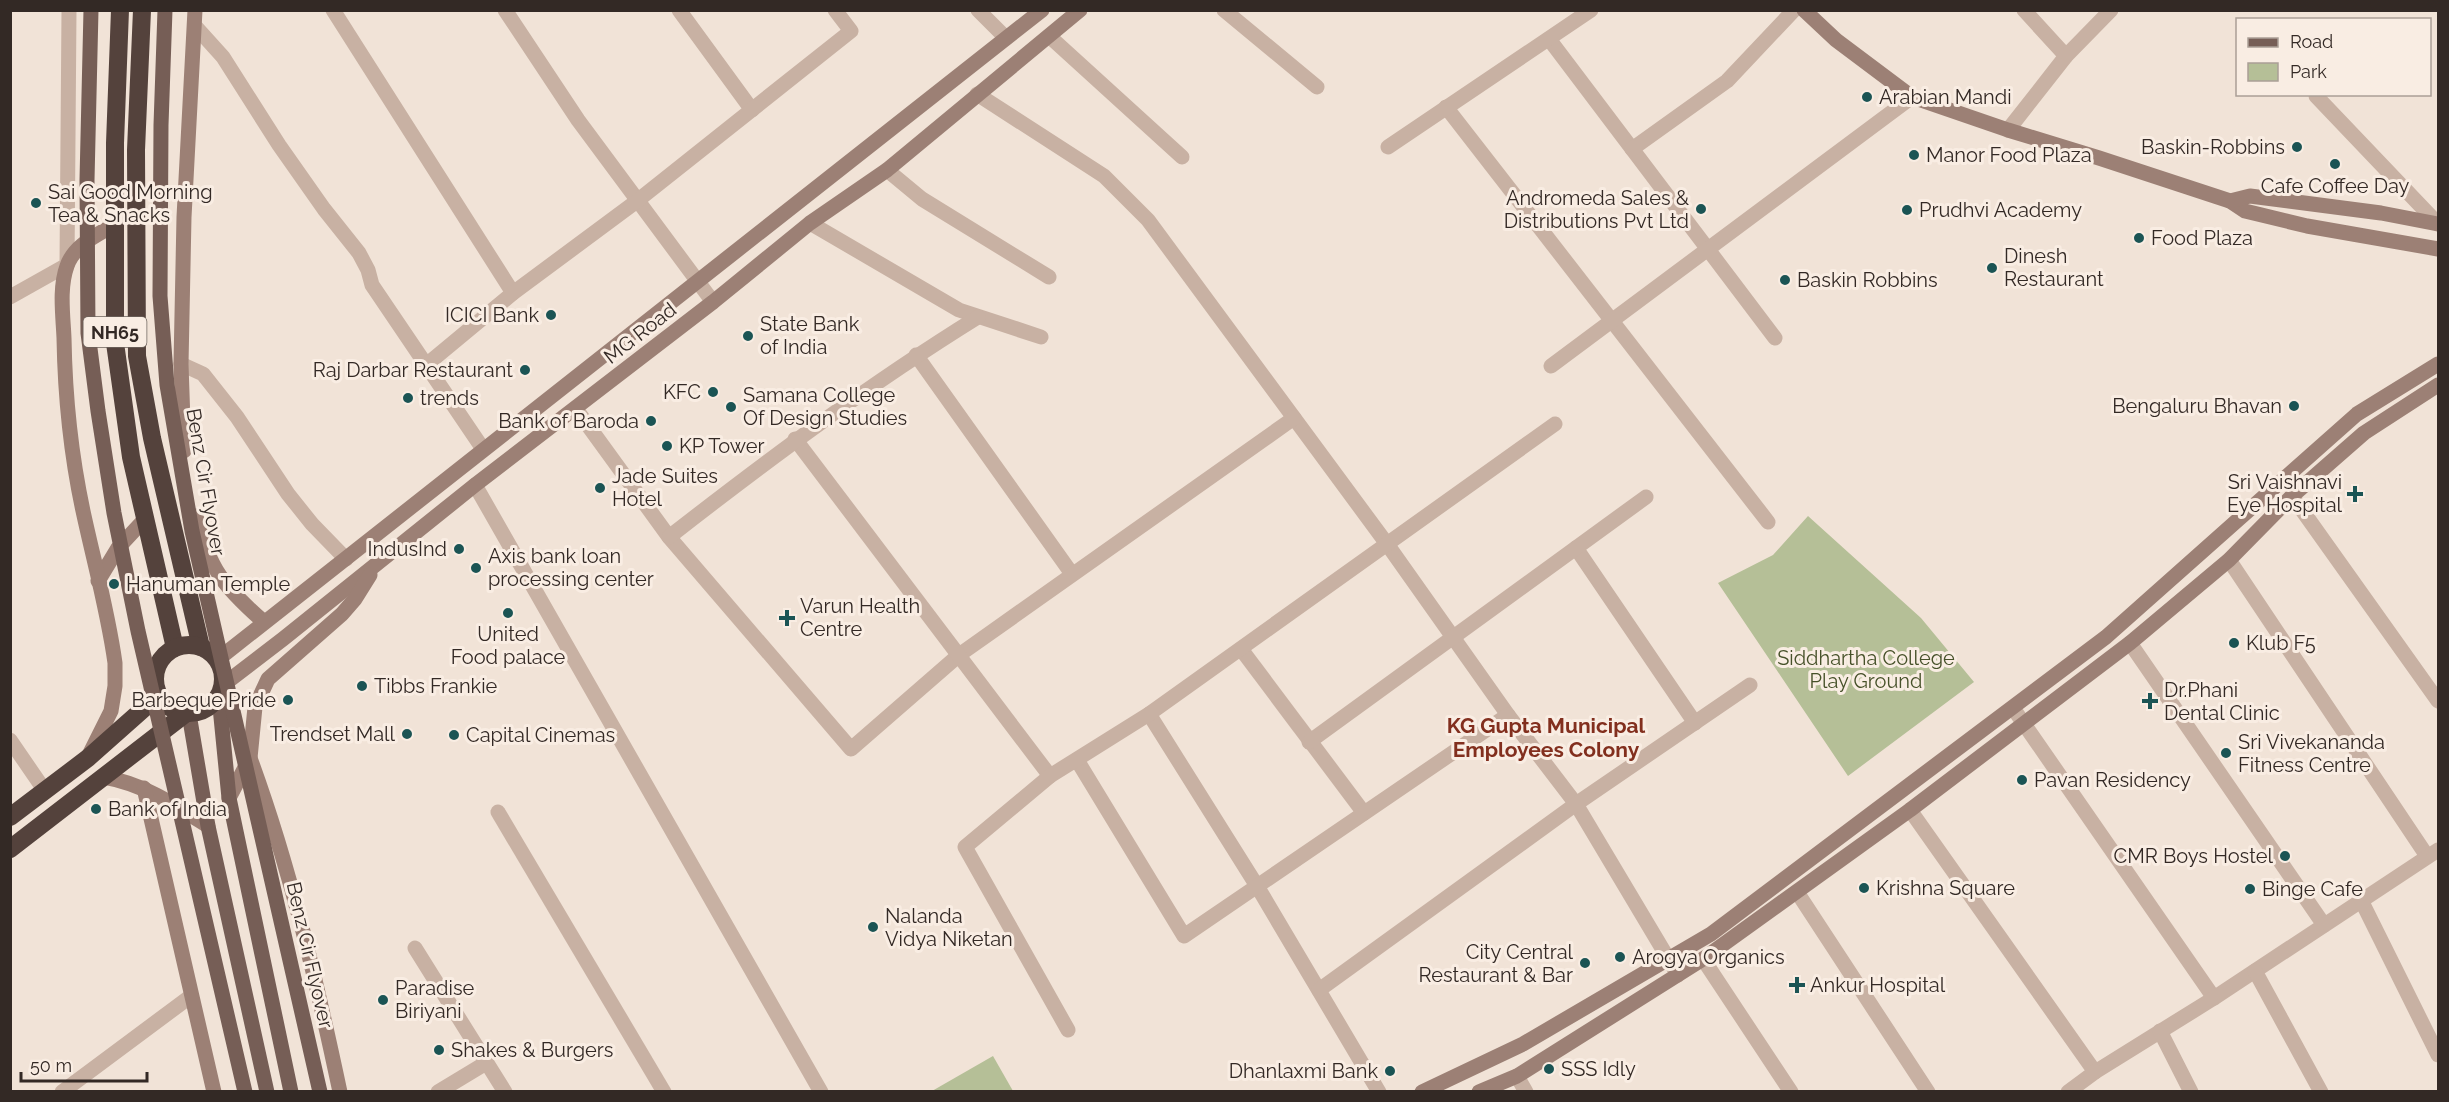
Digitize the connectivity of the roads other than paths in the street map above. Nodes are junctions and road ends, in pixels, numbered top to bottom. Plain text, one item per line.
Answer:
1 (69, 10) edge
2 (91, 10) edge
3 (120, 10) edge
4 (142, 10) edge
5 (165, 10) edge
6 (333, 10) edge
7 (505, 10) edge
8 (680, 10) edge
9 (835, 10) edge
10 (978, 10) edge
11 (1042, 10) edge
12 (1080, 10) edge
13 (1224, 10) edge
14 (1591, 10) edge
15 (1794, 10) edge
16 (1804, 10) edge
17 (2024, 10) edge
18 (2110, 10) edge
19 (195, 18) edge
20 (1049, 36) junction
21 (1006, 38) junction
22 (1549, 39) junction
23 (2066, 56) junction
24 (1317, 87) dead end
25 (976, 94) junction
26 (2316, 96) dead end
27 (1912, 97) junction
28 (1446, 108) junction
29 (752, 110) junction
30 (2008, 130) junction
31 (1388, 147) dead end
32 (1632, 149) junction
33 (1182, 157) dead end
34 (839, 170) junction
35 (887, 170) junction
36 (856, 191) junction
37 (637, 201) junction
38 (2230, 201) junction
39 (810, 223) junction
40 (2439, 224) edge
41 (114, 225) junction
42 (1708, 249) junction
43 (2439, 249) edge
44 (67, 265) junction
45 (1049, 277) dead end
46 (698, 280) junction
47 (513, 293) junction
48 (10, 297) edge
49 (713, 302) junction
50 (978, 317) junction
51 (1612, 321) junction
52 (1041, 337) dead end
53 (1775, 338) dead end
54 (916, 355) junction
55 (181, 364) junction
56 (2439, 364) edge
57 (425, 366) junction
58 (1551, 366) dead end
59 (2439, 385) edge
60 (576, 409) junction
61 (1294, 418) junction
62 (1555, 424) dead end
63 (795, 439) junction
64 (483, 449) junction
65 (475, 485) junction
66 (2292, 496) junction
67 (1646, 497) dead end
68 (144, 520) junction
69 (1768, 522) dead end
70 (669, 537) junction
71 (1387, 544) junction
72 (1576, 548) junction
73 (346, 559) junction
74 (2229, 560) junction
75 (377, 564) junction
76 (1072, 574) junction
77 (98, 582) junction
78 (264, 622) junction
79 (1453, 638) junction
80 (2130, 643) junction
81 (201, 647) junction
82 (175, 648) junction
83 (1241, 649) junction
84 (959, 655) junction
85 (217, 660) junction
86 (1750, 685) dead end
87 (221, 691) junction
88 (159, 695) junction
89 (2439, 701) edge
90 (2013, 708) junction
91 (187, 714) junction
92 (1149, 714) junction
93 (1508, 715) junction
94 (1695, 723) junction
95 (2025, 724) junction
96 (10, 740) edge
97 (1309, 742) junction
98 (88, 758) junction
99 (250, 758) junction
100 (1077, 760) junction
101 (1050, 776) junction
102 (104, 777) junction
103 (144, 788) junction
104 (45, 791) junction
105 (229, 798) junction
106 (1576, 804) junction
107 (1910, 810) junction
108 (498, 812) dead end
109 (1364, 813) junction
110 (10, 817) edge
111 (208, 826) junction
112 (10, 849) edge
113 (2433, 853) edge
114 (1257, 886) junction
115 (1797, 892) junction
116 (2361, 900) junction
117 (2324, 925) junction
118 (415, 948) dead end
119 (1703, 959) junction
120 (1669, 961) junction
121 (2255, 971) junction
122 (1678, 975) junction
123 (1319, 990) junction
124 (191, 996) junction
125 (2214, 998) junction
126 (1068, 1030) dead end
127 (2160, 1031) junction
128 (2439, 1055) edge
129 (486, 1063) junction
130 (2096, 1072) junction
131 (1517, 1076) junction
132 (62, 1092) edge
133 (214, 1092) edge
134 (244, 1092) edge
135 (267, 1092) edge
136 (291, 1092) edge
137 (320, 1092) edge
138 (340, 1092) edge
139 (438, 1092) edge
140 (505, 1092) edge
141 (664, 1092) edge
142 (821, 1092) edge
143 (1379, 1092) edge
144 (1422, 1092) edge
145 (1479, 1092) edge
146 (1526, 1092) edge
147 (1791, 1092) edge
148 (1928, 1092) edge
149 (2068, 1092) edge
150 (2191, 1092) edge
151 (2320, 1092) edge

1 - 44 street
2 - 134 main road, bridge
3 - 41 highway, NH65
4 - 81 highway, NH65
5 - 137 main road, Benz Cir Flyover, bridge
6 - 47 street
7 - 37 street
8 - 29 street
9 - 29 street
10 - 21 street
11 - 21 street, MG Road
12 - 20 street, MG Road
13 - 24 street
14 - 22 street
15 - 32 street
16 - 27 street
17 - 23 street
18 - 23 street
19 - 55 street
19 - 57 street
20 - 25 street, MG Road
20 - 33 street
21 - 34 street, MG Road
22 - 28 street
22 - 32 street
23 - 30 street
25 - 35 street, MG Road
25 - 61 street
26 - 40 street
27 - 30 street
27 - 42 street
28 - 31 street
28 - 51 street
29 - 37 street
30 - 38 street
32 - 42 street
34 - 36 street
34 - 46 street, MG Road
35 - 36 street, MG Road
35 - 45 street
36 - 39 street, MG Road
37 - 46 street
37 - 47 street
38 - 40 street
38 - 43 street
39 - 49 street, MG Road
39 - 50 street
41 - 44 street
41 - 68 highway, NH65
42 - 51 street
42 - 53 street
44 - 48 street
44 - 77 street
46 - 49 street
46 - 64 street, MG Road
47 - 57 street
49 - 60 street, MG Road
50 - 52 street
50 - 54 street
51 - 58 street
51 - 69 street
54 - 63 street
54 - 76 street
55 - 73 street
55 - 78 street
56 - 90 street
57 - 64 street
59 - 66 street
60 - 65 street, MG Road
60 - 70 street
61 - 71 street
61 - 76 street
62 - 71 street
63 - 70 street
63 - 84 street
64 - 73 street, MG Road
65 - 75 street, MG Road
65 - 142 street
66 - 74 street
66 - 89 street
67 - 72 street
68 - 77 street
68 - 82 highway, NH65
70 - 84 street
71 - 79 street
71 - 83 street
72 - 79 street
72 - 94 street
73 - 78 street, MG Road
74 - 80 street
74 - 113 street
75 - 87 street, MG Road
75 - 99 street
76 - 84 street
77 - 98 street
78 - 85 street, MG Road
79 - 93 street
79 - 97 street
80 - 95 street
80 - 117 street
81 - 82 highway
81 - 85 highway
82 - 88 highway
83 - 92 street
83 - 97 street
84 - 101 street
85 - 87 highway
86 - 94 street
87 - 91 highway
87 - 105 main road
88 - 91 highway
88 - 98 highway
90 - 95 street
90 - 120 street
91 - 102 highway
91 - 111 main road
92 - 100 street
92 - 114 street
93 - 106 street
93 - 109 street
94 - 106 street
95 - 107 street
95 - 125 street
96 - 104 street
97 - 109 street
98 - 104 highway
99 - 105 street
99 - 138 street
100 - 101 street
100 - 114 street
101 - 126 street
102 - 103 street
102 - 112 highway
103 - 111 street
103 - 124 street
104 - 110 highway
105 - 136 main road
106 - 120 street
106 - 123 street
107 - 115 street
107 - 130 street
108 - 141 street
109 - 114 street
111 - 135 main road
113 - 116 street
114 - 123 street
115 - 119 street
115 - 148 street
116 - 117 street
116 - 128 street
117 - 121 street
118 - 129 street
119 - 122 street
119 - 147 street
120 - 122 street
120 - 144 street
121 - 125 street
121 - 151 street
122 - 131 street
123 - 143 street
124 - 132 street
124 - 133 street
125 - 127 street
127 - 130 street
127 - 150 street
129 - 139 street
129 - 140 street
130 - 149 street
131 - 145 street
131 - 146 street

